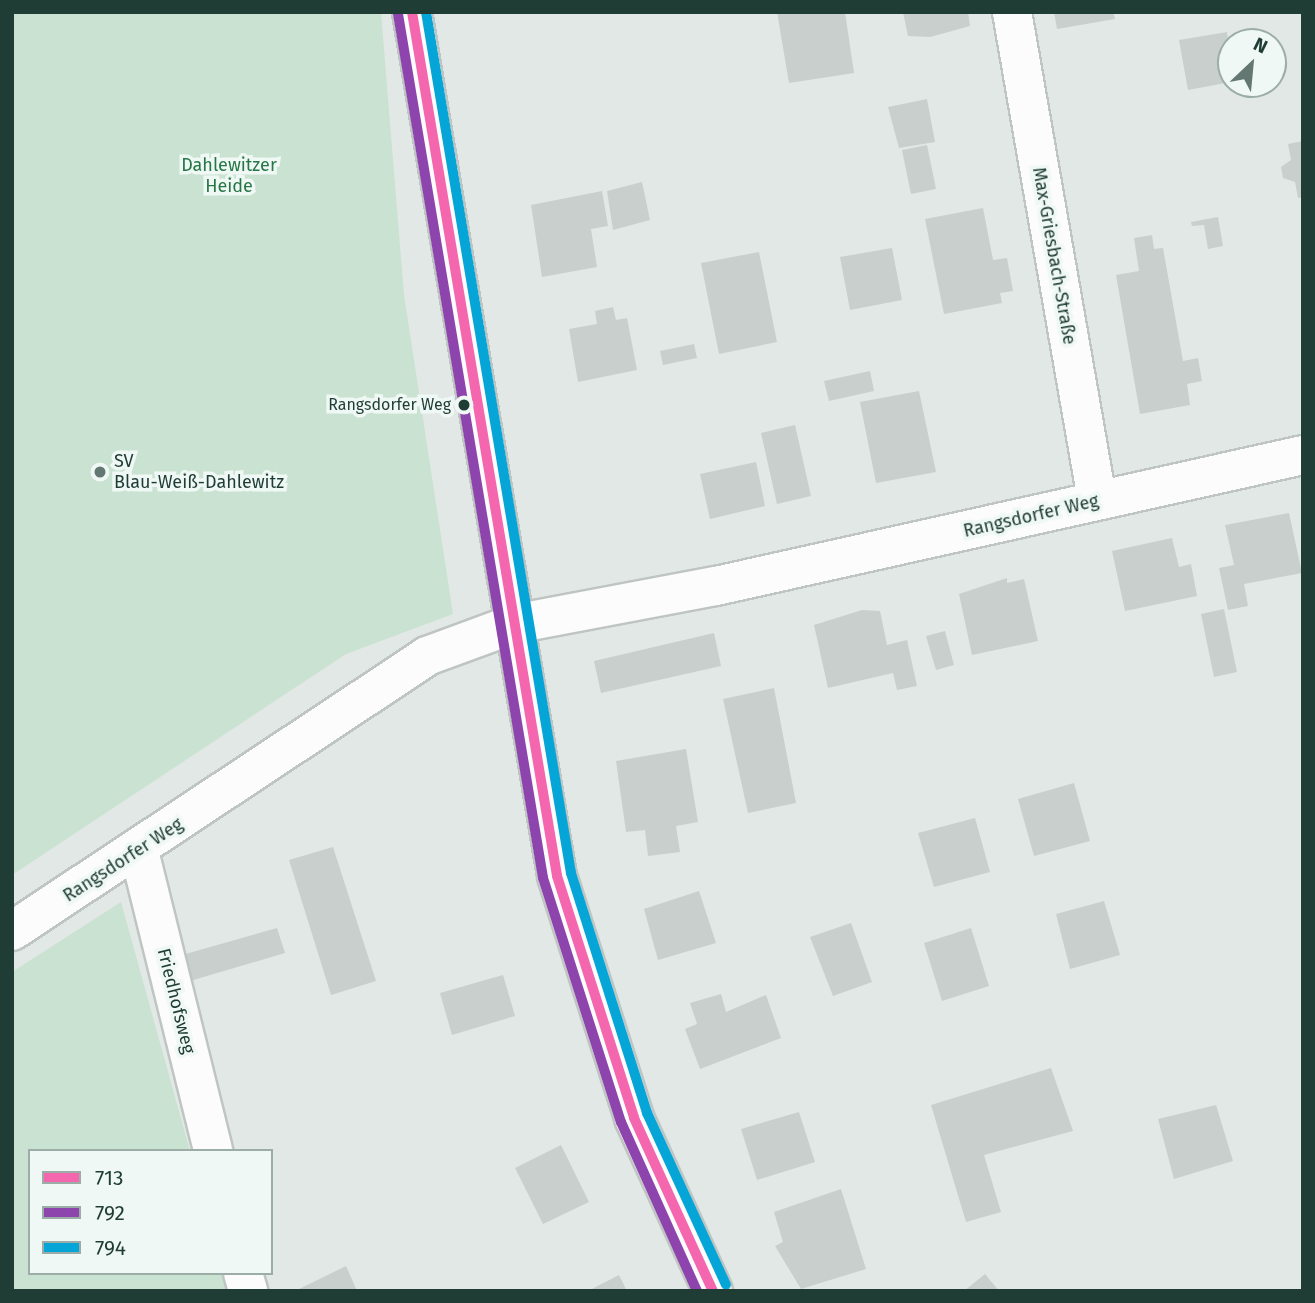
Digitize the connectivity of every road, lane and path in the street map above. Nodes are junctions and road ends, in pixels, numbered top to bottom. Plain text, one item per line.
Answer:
1 (412, 12) edge
2 (1012, 12) edge
3 (1303, 455) edge
4 (1097, 501) junction
5 (514, 624) junction
6 (139, 851) junction
7 (12, 931) edge
8 (213, 1149) edge
9 (713, 1291) edge

1 - 5 street
2 - 4 street, Max-Griesbach-Straße
3 - 4 street, Rangsdorfer Weg
4 - 5 street, Rangsdorfer Weg
5 - 6 street, Rangsdorfer Weg
5 - 9 street
6 - 7 street, Rangsdorfer Weg
6 - 8 street, Friedhofsweg

